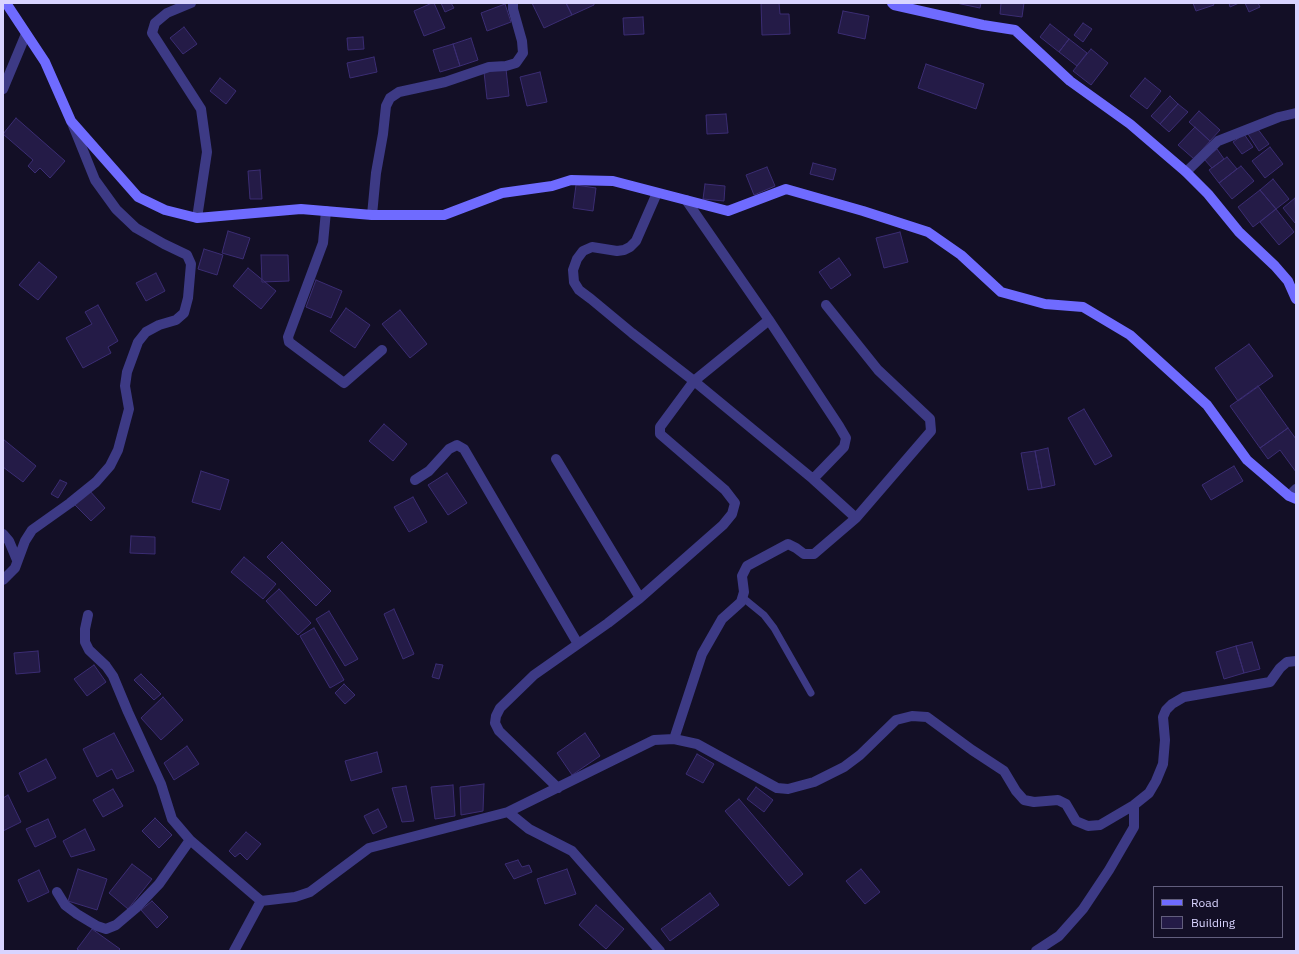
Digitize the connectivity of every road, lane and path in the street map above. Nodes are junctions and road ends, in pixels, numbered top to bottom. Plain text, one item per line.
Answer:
1 (6, 3) edge
2 (191, 3) edge
3 (513, 3) edge
4 (892, 3) edge
5 (26, 34) junction
6 (3, 89) edge
7 (1296, 113) edge
8 (71, 122) junction
9 (1186, 172) junction
10 (657, 193) junction
11 (686, 200) junction
12 (326, 211) junction
13 (372, 215) junction
14 (197, 218) junction
15 (1296, 299) edge
16 (826, 305) dead end
17 (768, 320) junction
18 (382, 350) dead end
19 (694, 381) junction
20 (556, 459) dead end
21 (813, 479) junction
22 (415, 480) dead end
23 (1294, 494) edge
24 (1296, 505) edge
25 (856, 518) junction
26 (3, 534) edge
27 (18, 560) junction
28 (3, 580) edge
29 (742, 597) junction
30 (640, 598) junction
31 (88, 615) dead end
32 (578, 644) junction
33 (1296, 661) edge
34 (811, 693) dead end
35 (674, 740) junction
36 (558, 788) junction
37 (1134, 805) junction
38 (508, 812) junction
39 (190, 840) junction
40 (57, 892) dead end
41 (261, 901) junction
42 (234, 951) edge
43 (660, 951) edge
44 (1036, 951) edge

1 - 5 street
2 - 14 street
3 - 13 street
4 - 9 street
5 - 6 street
5 - 8 street
7 - 9 street
8 - 14 street
8 - 27 street
9 - 15 street
10 - 11 street
10 - 13 street
10 - 19 street
11 - 17 street
11 - 23 street
12 - 13 street
12 - 14 street
12 - 18 street
16 - 25 street
17 - 19 street
17 - 21 street
19 - 21 street
19 - 30 street
20 - 30 street
21 - 25 street
22 - 32 street
23 - 24 street
25 - 29 street
26 - 27 street
27 - 28 street
29 - 34 lane
29 - 35 street
30 - 32 street
31 - 39 street
32 - 36 street
33 - 37 street
35 - 36 street
35 - 37 street
36 - 38 street
37 - 44 street
38 - 41 street
38 - 43 street
39 - 40 street
39 - 41 street
41 - 42 street

